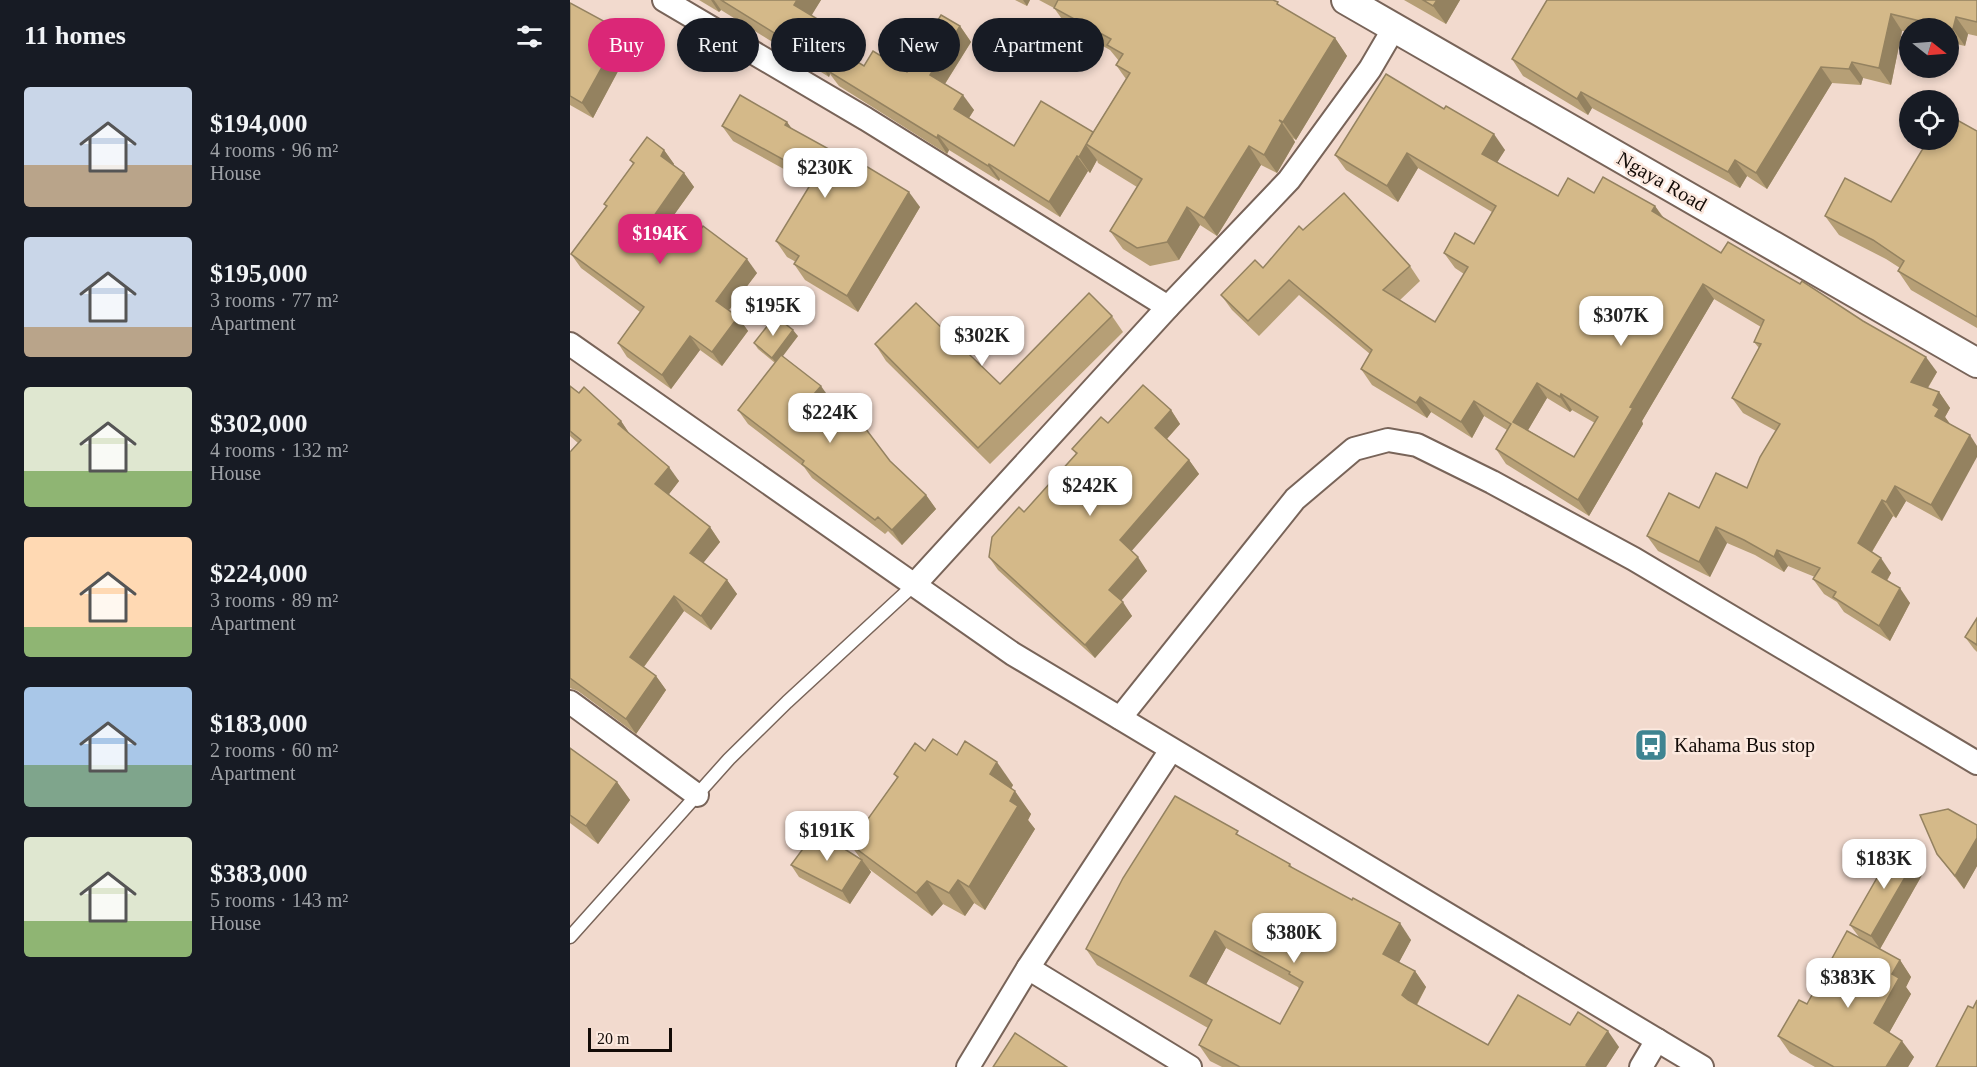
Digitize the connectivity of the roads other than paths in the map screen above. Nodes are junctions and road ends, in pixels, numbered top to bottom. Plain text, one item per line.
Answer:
1 (664, 0) edge
2 (1346, 0) edge
3 (1394, 28) junction
4 (1168, 307) junction
5 (570, 344) edge
6 (1977, 363) edge
7 (915, 584) junction
8 (570, 702) edge
9 (1120, 718) junction
10 (1171, 750) junction
11 (1977, 763) edge
12 (697, 795) junction
13 (570, 937) edge
14 (1028, 968) junction
15 (1657, 1040) junction
16 (968, 1067) edge
17 (1190, 1067) edge
18 (1641, 1067) edge
19 (1702, 1067) edge

1 - 4 street
2 - 3 street, Ngaya Road
3 - 4 street
3 - 6 street, Ngaya Road
4 - 7 street
5 - 7 street
7 - 9 street
7 - 12 lane
8 - 12 street
9 - 10 street
9 - 11 street
10 - 14 street
10 - 15 street
12 - 13 lane
14 - 16 street
14 - 17 street
15 - 18 street
15 - 19 street

